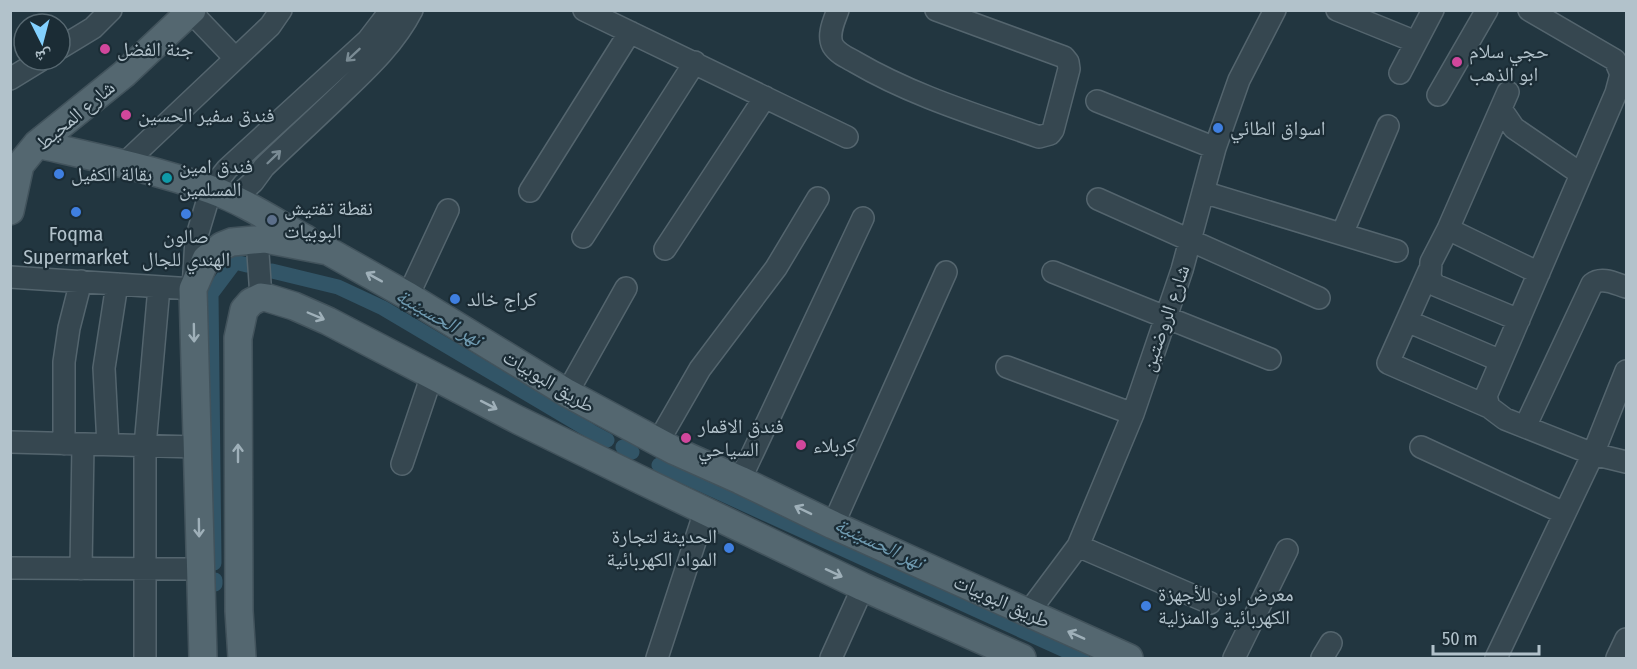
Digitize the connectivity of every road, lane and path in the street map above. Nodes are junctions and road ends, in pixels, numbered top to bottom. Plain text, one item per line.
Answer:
1 (111, 10) edge
2 (281, 10) edge
3 (391, 10) edge
4 (412, 10) edge
5 (584, 10) edge
6 (838, 10) edge
7 (936, 10) edge
8 (1275, 10) edge
9 (1337, 10) edge
10 (1433, 10) edge
11 (1487, 10) edge
12 (1529, 10) edge
13 (192, 11) edge
14 (630, 32) junction
15 (72, 41) edge
16 (1416, 42) junction
17 (235, 58) junction
18 (695, 63) junction
19 (1400, 73) dead end
20 (1624, 75) edge
21 (1438, 95) dead end
22 (765, 97) junction
23 (1097, 101) dead end
24 (1388, 126) dead end
25 (847, 137) dead end
26 (38, 144) junction
27 (1215, 148) junction
28 (123, 165) junction
29 (1581, 174) junction
30 (530, 191) dead end
31 (1203, 192) junction
32 (222, 194) junction
33 (818, 198) dead end
34 (1098, 199) dead end
35 (448, 210) dead end
36 (10, 211) edge
37 (863, 218) dead end
38 (1448, 230) junction
39 (1342, 234) junction
40 (583, 237) dead end
41 (257, 238) junction
42 (1191, 242) junction
43 (665, 249) dead end
44 (328, 251) junction
45 (1397, 251) dead end
46 (1429, 271) junction
47 (946, 272) dead end
48 (1053, 272) dead end
49 (1539, 273) junction
50 (10, 277) edge
51 (81, 281) junction
52 (117, 284) junction
53 (159, 286) junction
54 (1626, 287) edge
55 (626, 288) dead end
56 (193, 289) junction
57 (408, 296) junction
58 (261, 297) junction
59 (1319, 298) dead end
60 (1166, 318) junction
61 (1519, 320) junction
62 (1407, 321) junction
63 (1270, 359) dead end
64 (1501, 361) junction
65 (1007, 367) dead end
66 (1626, 371) edge
67 (432, 375) junction
68 (567, 393) junction
69 (1489, 407) junction
70 (1133, 414) junction
71 (615, 419) junction
72 (1525, 427) junction
73 (10, 442) edge
74 (74, 444) junction
75 (108, 445) junction
76 (145, 446) junction
77 (197, 447) junction
78 (667, 447) junction
79 (1420, 447) dead end
80 (1593, 454) junction
81 (593, 457) junction
82 (1626, 462) edge
83 (402, 464) dead end
84 (740, 480) junction
85 (653, 486) junction
86 (705, 511) junction
87 (1564, 513) junction
88 (833, 525) junction
89 (1078, 546) junction
90 (1287, 550) dead end
91 (239, 562) junction
92 (199, 567) junction
93 (10, 568) edge
94 (81, 569) junction
95 (147, 570) junction
96 (863, 587) junction
97 (1210, 603) dead end
98 (1028, 613) junction
99 (240, 620) junction
100 (201, 625) junction
101 (1626, 639) edge
102 (145, 658) edge
103 (202, 658) edge
104 (242, 658) edge
105 (657, 658) edge
106 (831, 658) edge
107 (1022, 658) edge
108 (1129, 658) edge
109 (1233, 658) edge
110 (1496, 658) edge
111 (1617, 658) edge

1 - 15 street
2 - 17 street
3 -> 32 street
32 -> 4 street
5 - 14 street
6 - 7 street
8 - 27 street, شارع الروضتين
9 - 16 street
10 - 16 street
11 - 21 street
12 - 20 street
13 - 17 street
13 - 26 main road, شارع المحيط
14 - 18 street
14 - 30 street
16 - 19 street
17 - 28 street
18 - 22 street
18 - 40 street
20 - 29 street
22 - 25 street
22 - 43 street
23 - 27 street
24 - 39 street
26 - 28 main road
26 - 36 main road, شارع المحيط
27 - 31 street, شارع الروضتين
28 - 32 main road
29 - 38 street
29 - 49 street
31 - 39 street
31 - 42 street, شارع الروضتين
32 - 44 main road
32 - 56 street
33 - 78 street
34 - 42 street
35 - 57 street
37 - 84 street
38 - 46 street
38 - 49 street
39 - 45 street
41 - 44 main road, طريق البوبيات
41 - 56 main road, طريق البوبيات
41 - 58 street
42 - 59 street
42 - 60 street, شارع الروضتين
57 -> 44 main road, طريق البوبيات
46 - 61 street
46 - 62 street
47 - 88 street
48 - 60 street
49 - 61 street
50 - 51 street
51 - 52 street
51 - 74 street
52 - 53 street
52 - 75 street
53 - 56 street
53 - 76 street
54 - 72 street
55 - 68 street
56 -> 77 main road, طريق البوبيات
57 - 68 main road, طريق البوبيات
58 -> 67 main road
91 -> 58 main road
60 - 63 street
60 - 70 street, شارع الروضتين
61 - 64 street
62 - 64 street
62 - 69 street
64 - 69 street
65 - 70 street
66 - 80 street
67 -> 81 main road
67 - 83 street
68 - 71 main road, طريق البوبيات
69 - 72 street
70 - 89 street, شارع الروضتين
71 - 78 main road, طريق البوبيات
71 - 81 main road
72 - 80 street
73 - 74 street
74 - 75 street
74 - 94 street
75 - 76 street
76 - 77 street
76 - 95 street
77 -> 92 main road, طريق البوبيات
78 - 84 main road, طريق البوبيات
78 - 85 main road
79 - 87 street
80 - 82 street
80 - 87 street
81 - 85 main road
88 -> 84 main road, طريق البوبيات
85 - 86 main road
86 -> 96 main road
86 - 105 street
87 - 110 street
88 - 98 main road, طريق البوبيات
89 - 97 street
89 - 98 street, شارع الروضتين
90 - 109 street
91 - 92 main road
91 - 99 main road
92 - 95 street
92 - 100 main road, طريق البوبيات
93 - 94 street
94 - 95 street
95 - 102 street
96 - 106 street
96 - 107 main road
108 -> 98 main road, طريق البوبيات
99 - 100 main road
99 - 104 main road
100 - 103 main road, طريق البوبيات
101 - 111 street

